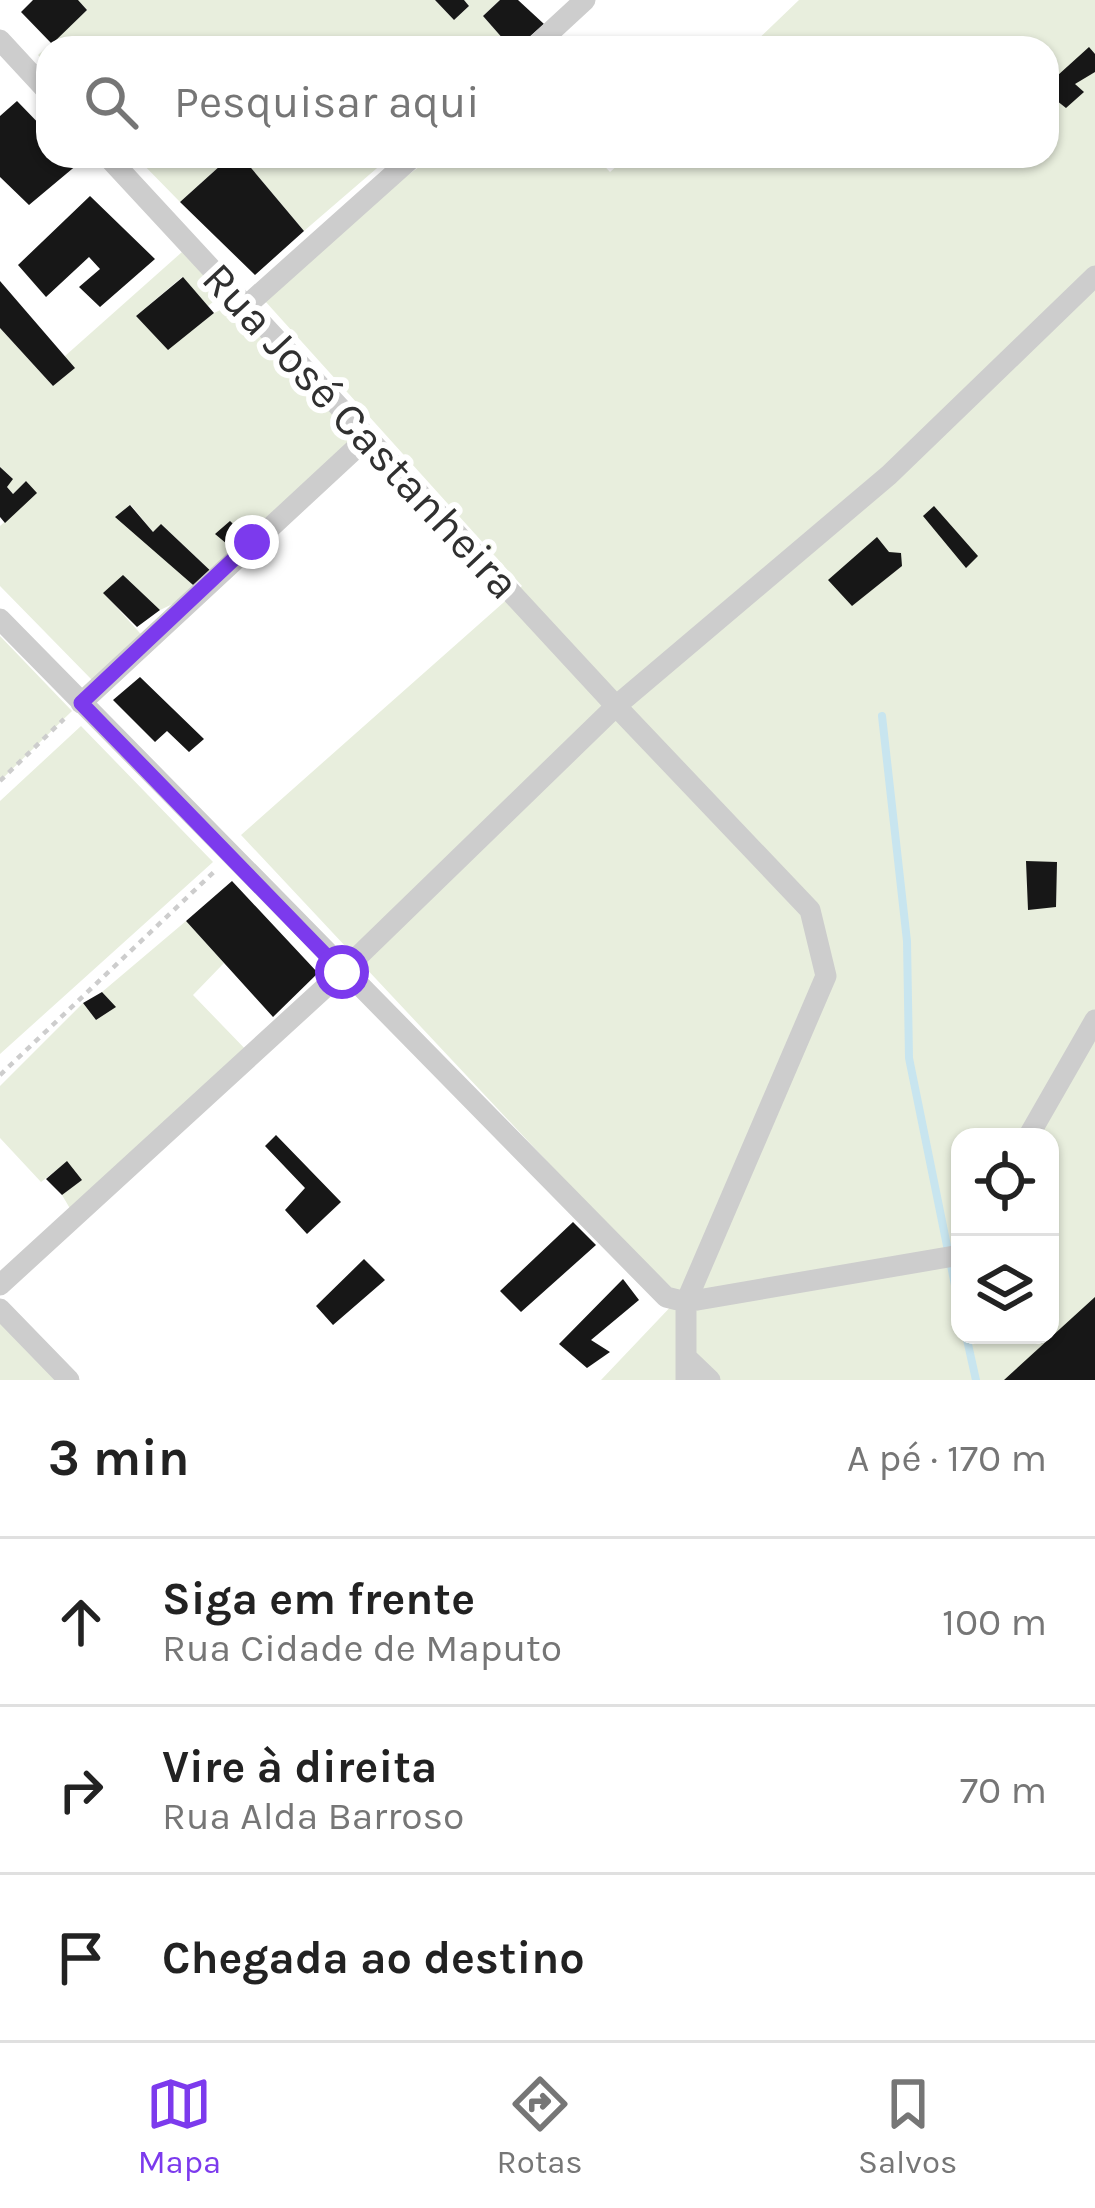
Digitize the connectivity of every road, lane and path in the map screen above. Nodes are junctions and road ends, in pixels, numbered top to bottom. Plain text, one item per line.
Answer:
1 (585, 0) edge
2 (546, 36) edge
3 (0, 40) edge
4 (36, 79) edge
5 (117, 168) edge
6 (400, 168) edge
7 (1095, 276) edge
8 (245, 307) junction
9 (368, 437) junction
10 (0, 619) edge
11 (81, 703) junction
12 (616, 706) junction
13 (0, 781) edge
14 (230, 856) junction
15 (342, 972) junction
16 (1095, 1020) edge
17 (0, 1075) edge
18 (1033, 1128) edge
19 (951, 1256) edge
20 (0, 1286) edge
21 (681, 1301) junction
22 (0, 1309) edge
23 (686, 1369) edge
24 (69, 1380) edge
25 (710, 1380) edge

1 - 2 street
3 - 4 street
5 - 8 street, Rua José Castanheira
6 - 8 street
7 - 12 street
8 - 9 street, Rua José Castanheira
9 - 11 street
9 - 12 street, Rua José Castanheira
10 - 11 street
11 - 13 path
11 - 14 street
12 - 15 street
12 - 21 street, Rua José Castanheira
14 - 15 street
14 - 17 path
15 - 20 street
15 - 21 street
16 - 18 street
19 - 21 street
21 - 23 street
22 - 24 street
23 - 25 street

